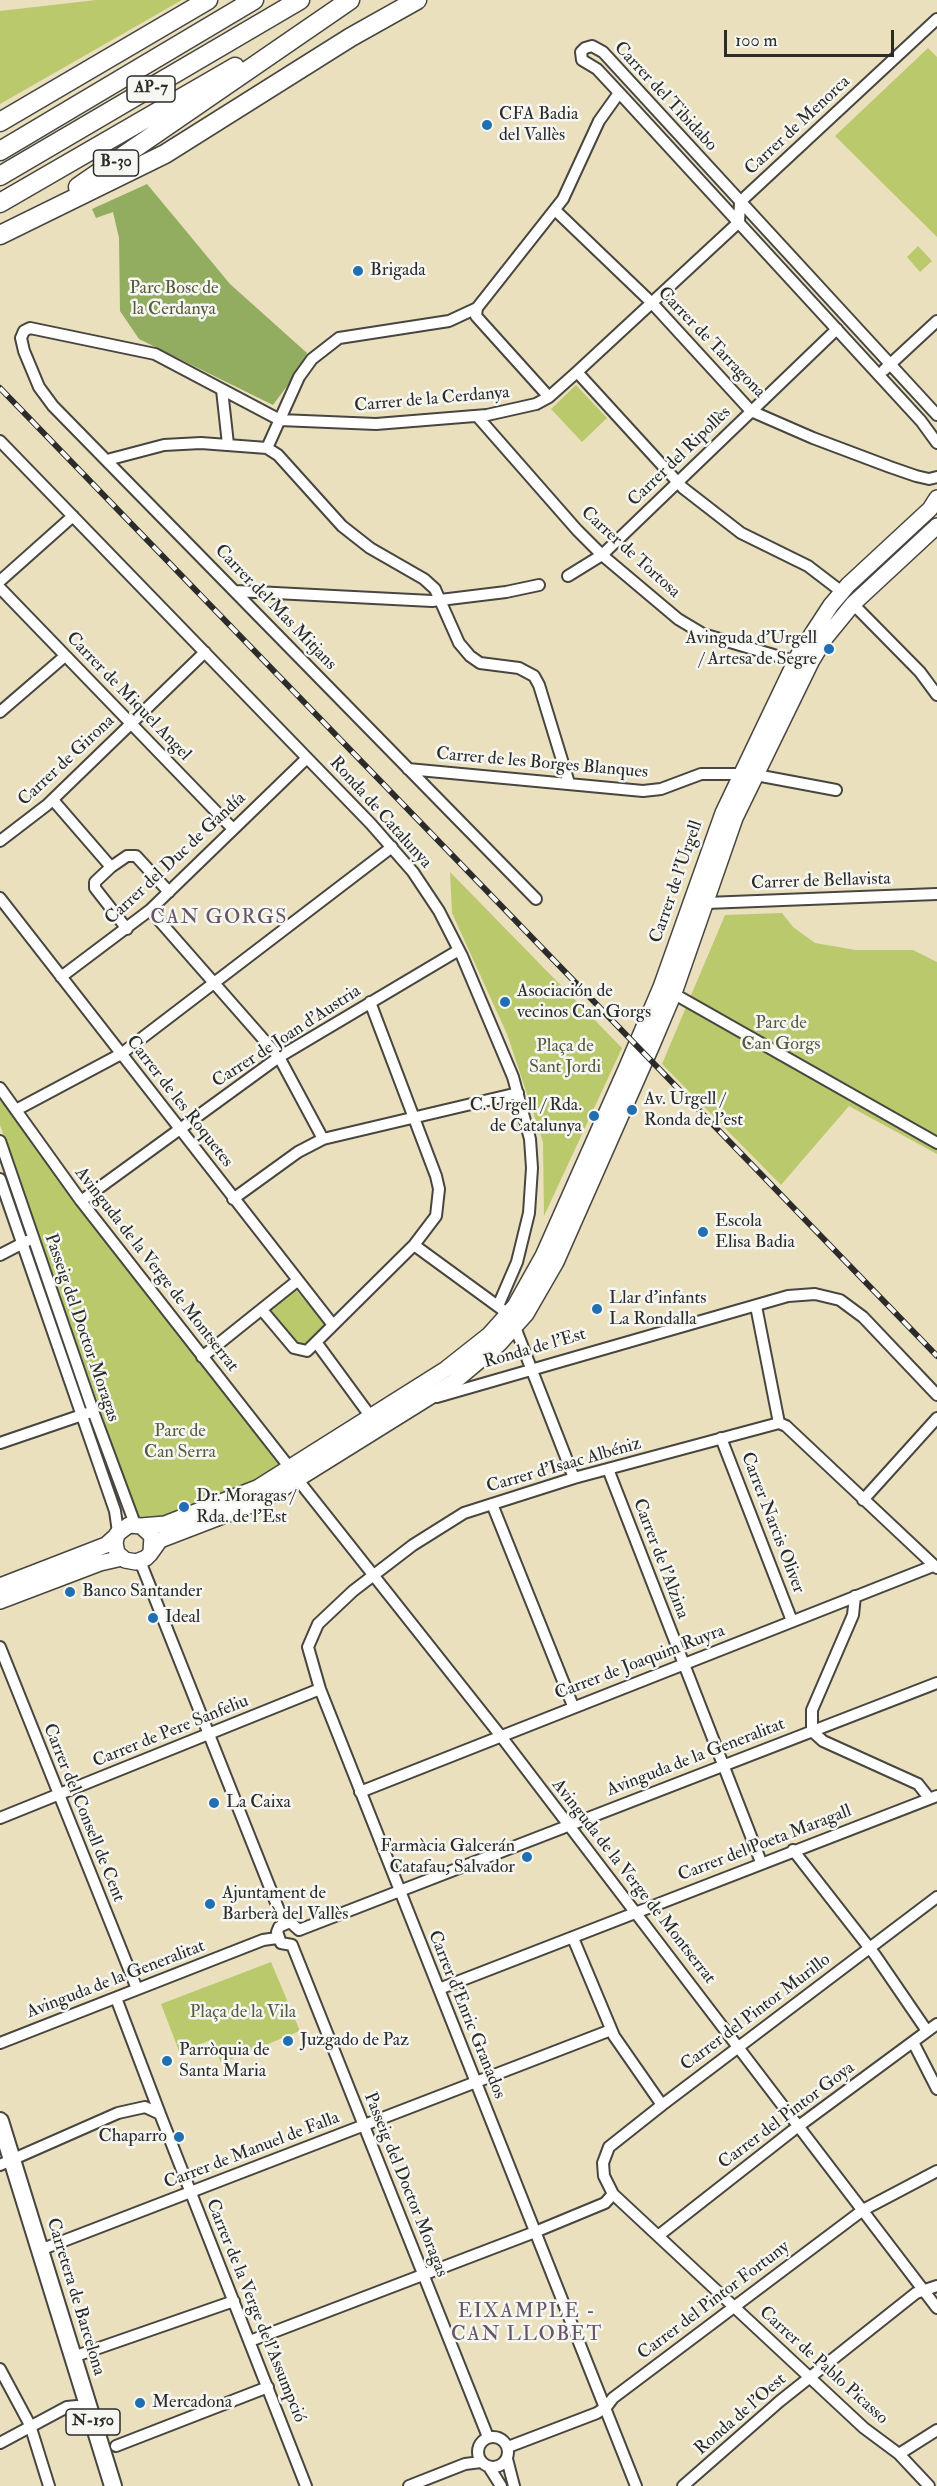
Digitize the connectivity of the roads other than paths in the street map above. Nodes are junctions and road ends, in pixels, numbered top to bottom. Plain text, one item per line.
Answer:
1 (208, 0) edge
2 (254, 0) edge
3 (300, 0) edge
4 (345, 0) edge
5 (350, 0) edge
6 (417, 0) edge
7 (937, 19) edge
8 (619, 93) junction
9 (0, 122) edge
10 (0, 151) edge
11 (0, 176) edge
12 (0, 203) edge
13 (720, 203) junction
14 (555, 210) junction
15 (740, 212) junction
16 (0, 229) edge
17 (0, 235) edge
18 (652, 303) junction
19 (477, 308) junction
20 (937, 321) edge
21 (30, 328) joint
22 (837, 329) junction
23 (890, 365) junction
24 (577, 372) junction
25 (879, 375) junction
26 (222, 390) junction
27 (549, 397) junction
28 (751, 411) junction
29 (937, 415) edge
30 (477, 416) junction
31 (280, 420) junction
32 (0, 441) edge
33 (937, 443) edge
34 (228, 444) junction
35 (267, 448) junction
36 (107, 460) junction
37 (937, 477) edge
38 (678, 482) junction
39 (937, 498) edge
40 (73, 516) junction
41 (937, 526) edge
42 (602, 555) junction
43 (568, 576) dead end
44 (0, 581) edge
45 (539, 585) dead end
46 (0, 588) edge
47 (236, 591) junction
48 (842, 592) junction
49 (441, 600) junction
50 (853, 604) junction
51 (204, 652) junction
52 (65, 656) junction
53 (794, 665) junction
54 (937, 695) edge
55 (0, 712) edge
56 (130, 724) junction
57 (307, 758) junction
58 (408, 769) junction
59 (749, 775) junction
60 (569, 783) junction
61 (836, 790) dead end
62 (52, 800) junction
63 (233, 829) junction
64 (0, 841) edge
65 (392, 847) junction
66 (111, 867) junction
67 (169, 892) junction
68 (937, 894) edge
69 (0, 898) edge
70 (536, 899) dead end
71 (706, 903) junction
72 (150, 910) junction
73 (127, 929) junction
74 (459, 950) junction
75 (61, 976) junction
76 (214, 983) junction
77 (667, 990) junction
78 (370, 1002) junction
79 (121, 1054) junction
80 (279, 1057) junction
81 (1, 1092) edge
82 (518, 1093) junction
83 (16, 1110) junction
84 (414, 1120) junction
85 (179, 1129) junction
86 (323, 1139) junction
87 (0, 1141) edge
88 (937, 1143) edge
89 (0, 1179) edge
90 (233, 1199) junction
91 (81, 1201) junction
92 (33, 1239) junction
93 (21, 1243) junction
94 (414, 1245) junction
95 (0, 1255) edge
96 (297, 1281) junction
97 (756, 1306) junction
98 (262, 1310) junction
99 (508, 1316) junction
100 (333, 1325) junction
101 (316, 1342) junction
102 (202, 1357) junction
103 (530, 1370) junction
104 (937, 1395) edge
105 (422, 1401) junction
106 (93, 1411) junction
107 (81, 1414) junction
108 (371, 1417) junction
109 (937, 1418) edge
110 (779, 1423) junction
111 (721, 1438) junction
112 (0, 1443) edge
113 (608, 1469) junction
114 (294, 1474) junction
115 (574, 1478) junction
116 (863, 1500) junction
117 (492, 1504) junction
118 (138, 1525) junction
119 (117, 1534) junction
120 (146, 1556) junction
121 (122, 1558) junction
122 (935, 1567) edge
123 (374, 1574) junction
124 (0, 1586) edge
125 (855, 1596) junction
126 (0, 1601) edge
127 (792, 1621) junction
128 (0, 1647) edge
129 (683, 1664) junction
130 (937, 1683) edge
131 (320, 1689) junction
132 (573, 1706) junction
133 (812, 1731) junction
134 (209, 1735) junction
135 (500, 1735) junction
136 (723, 1765) junction
137 (360, 1792) junction
138 (58, 1795) junction
139 (933, 1797) edge
140 (0, 1818) edge
141 (569, 1825) junction
142 (793, 1850) junction
143 (761, 1862) junction
144 (399, 1891) junction
145 (937, 1897) edge
146 (636, 1913) junction
147 (284, 1923) junction
148 (299, 1930) junction
149 (277, 1938) junction
150 (573, 1938) junction
151 (292, 1945) junction
152 (870, 1948) junction
153 (137, 1989) junction
154 (439, 1989) junction
155 (116, 1998) junction
156 (937, 2024) edge
157 (611, 2030) junction
158 (927, 2031) junction
159 (913, 2042) junction
160 (0, 2043) edge
161 (740, 2048) junction
162 (477, 2084) junction
163 (937, 2089) edge
164 (662, 2105) junction
165 (160, 2114) junction
166 (0, 2121) edge
167 (364, 2126) junction
168 (800, 2126) junction
169 (6, 2161) edge
170 (603, 2163) joint
171 (937, 2171) edge
172 (191, 2192) junction
173 (613, 2194) junction
174 (863, 2210) junction
175 (535, 2232) junction
176 (658, 2236) junction
177 (40, 2250) junction
178 (423, 2274) junction
179 (937, 2286) edge
180 (923, 2289) junction
181 (234, 2301) junction
182 (734, 2307) junction
183 (937, 2308) edge
184 (250, 2341) junction
185 (73, 2357) junction
186 (0, 2369) edge
187 (810, 2378) junction
188 (268, 2387) junction
189 (72, 2406) dead end
190 (605, 2408) junction
191 (30, 2425) junction
192 (937, 2430) edge
193 (488, 2438) junction
194 (0, 2443) edge
195 (116, 2446) dead end
196 (508, 2447) junction
197 (899, 2454) junction
198 (507, 2459) junction
199 (482, 2460) junction
200 (49, 2486) edge
201 (113, 2486) edge
202 (306, 2486) edge
203 (408, 2486) edge
204 (501, 2486) edge
205 (514, 2486) edge
206 (636, 2486) edge
207 (683, 2486) edge
208 (929, 2486) edge

1 - 9 highway
2 - 10 highway, AP-7
3 - 11 highway, AP-7
4 - 12 highway
5 - 16 highway, B-30
6 - 17 highway
7 - 15 street, Carrer de Menorca
8 - 13 street, Carrer del Tibidabo
8 - 14 street
8 - 15 street, Carrer del Tibidabo
13 - 15 street, Carrer del Tibidabo
13 - 15 street
14 - 18 street, Carrer de Tarragona
14 - 19 street
15 - 18 street, Carrer de la Cerdanya
15 - 22 street, Carrer del Tibidabo
15 - 23 street, Carrer del Tibidabo
18 - 24 street, Carrer de la Cerdanya
18 - 28 street, Carrer de Tarragona
19 - 27 street
19 - 31 street
20 - 23 street
21 - 26 street, Carrer de la Cerdanya
21 - 36 street, Carrer del Mas Mitjans
22 - 25 street, Carrer del Tibidabo
22 - 28 street, Carrer del Ripollès
23 - 25 street
23 - 29 street, Carrer del Tibidabo
24 - 27 street, Carrer de la Cerdanya
24 - 38 street
25 - 33 street, Carrer del Tibidabo
26 - 31 street, Carrer de la Cerdanya
26 - 34 street
27 - 30 street, Carrer de la Cerdanya
28 - 37 street, Carrer de Tarragona
28 - 38 street, Carrer del Ripollès
30 - 31 street, Carrer de la Cerdanya
30 - 42 street, Carrer de Tortosa
31 - 35 street
32 - 40 street, Ronda de Catalunya
34 - 35 street
34 - 36 street
35 - 49 street
36 - 47 street, Carrer del Mas Mitjans
38 - 42 street, Carrer del Ripollès
38 - 48 street
39 - 48 street, Carrer de l'Urgell
40 - 44 street
40 - 51 street, Ronda de Catalunya
41 - 50 street, Carrer de l'Urgell
42 - 43 street, Carrer del Ripollès
42 - 53 street, Carrer de Tortosa
45 - 49 street
46 - 52 street, Carrer de Miquel Angel
47 - 49 street
47 - 58 street, Carrer del Mas Mitjans
48 - 53 street, Carrer de l'Urgell
49 - 60 street
50 - 54 street
50 - 59 street, Carrer de l'Urgell
51 - 56 street, Carrer de Girona
51 - 57 street, Ronda de Catalunya
52 - 55 street
52 - 56 street, Carrer de Miquel Angel
53 - 59 street, Carrer de l'Urgell
56 - 62 street, Carrer de Girona
56 - 63 street, Carrer de Miquel Angel
57 - 63 street, Carrer del Duc de Gandía
57 - 65 street, Ronda de Catalunya
58 - 60 street, Carrer de les Borges Blanques
58 - 70 street, Carrer del Mas Mitjans
59 - 60 street, Carrer de les Borges Blanques
59 - 61 street, Carrer de les Borges Blanques
59 - 71 street, Carrer de l'Urgell
59 - 77 street, Carrer de l'Urgell
62 - 64 street, Carrer de Girona
62 - 66 street
63 - 67 street, Carrer del Duc de Gandía
65 - 74 street, Ronda de Catalunya
65 - 76 street
66 - 67 street
66 - 73 street
67 - 72 street, Carrer del Duc de Gandía
68 - 71 street, Carrer de Bellavista
69 - 75 street, Carrer de les Roquetes
71 - 77 street, Carrer de l'Urgell
72 - 73 street, Carrer del Duc de Gandía
72 - 76 street
73 - 75 street, Carrer del Duc de Gandía
74 - 78 street, Carrer de Joan d'Austria
74 - 82 street, Ronda de Catalunya
75 - 79 street, Carrer de les Roquetes
76 - 79 street
76 - 80 street
77 - 88 street
77 - 99 street, Carrer de l'Urgell
78 - 80 street, Carrer de Joan d'Austria
78 - 84 street
79 - 83 street
79 - 85 street, Carrer de les Roquetes
80 - 85 street, Carrer de Joan d'Austria
80 - 86 street
81 - 83 street, Avinguda de la Verge de Montserrat
82 - 84 street
82 - 99 street, Ronda de Catalunya
83 - 91 street, Avinguda de la Verge de Montserrat
84 - 86 street
84 - 94 street
85 - 90 street, Carrer de les Roquetes
85 - 91 street, Carrer de Joan d'Austria
86 - 90 street
87 - 92 street, Passeig del Doctor Moragas
89 - 93 street, Passeig del Doctor Moragas
90 - 96 street, Carrer de les Roquetes
91 - 102 street, Avinguda de la Verge de Montserrat
92 - 93 street
92 - 106 street, Passeig del Doctor Moragas
93 - 95 street
93 - 107 street, Passeig del Doctor Moragas
94 - 99 street
94 - 100 street
96 - 98 street
96 - 100 street, Carrer de les Roquetes
97 - 103 street, Ronda de l'Est
97 - 104 street, Ronda de l'Est
97 - 110 street
98 - 101 street
98 - 102 street
99 - 103 street
99 - 105 street, Ronda de l'Est
99 - 108 street, Ronda de l'Est
100 - 101 street
101 - 108 street
102 - 114 street, Avinguda de la Verge de Montserrat
103 - 105 street, Ronda de l'Est
103 - 115 street
105 - 114 street, Ronda de l'Est
106 - 107 street
106 - 118 street, Passeig del Doctor Moragas
107 - 112 street
107 - 119 street, Passeig del Doctor Moragas
108 - 114 street, Ronda de l'Est
109 - 116 street
110 - 111 street, Carrer d'Isaac Albéniz
110 - 116 street
111 - 113 street, Carrer d'Isaac Albéniz
111 - 127 street, Carrer Narcis Oliver
113 - 115 street, Carrer d'Isaac Albéniz
113 - 129 street, Carrer de l'Alzina
114 - 118 street, Ronda de l'Est
114 - 120 street, Ronda de l'Est
114 - 123 street, Avinguda de la Verge de Montserrat
115 - 117 street, Carrer d'Isaac Albéniz
116 - 122 street
117 - 123 street, Carrer d'Isaac Albéniz
117 - 132 street
118 - 119 street
118 - 120 street
119 - 121 street
119 - 124 street
120 - 121 street
120 - 134 street
121 - 126 street
122 - 125 street, Carrer de Joaquim Ruyra
123 - 131 street, Carrer d'Enric Granados
123 - 135 street, Avinguda de la Verge de Montserrat
125 - 127 street, Carrer de Joaquim Ruyra
125 - 133 street
127 - 129 street, Carrer de Joaquim Ruyra
128 - 138 street, Carrer del Consell de Cent
129 - 132 street, Carrer de Joaquim Ruyra
129 - 136 street, Carrer de l'Alzina
130 - 133 street, Avinguda de la Generalitat
131 - 134 street, Carrer de Pere Sanfeliu
131 - 137 street, Carrer d'Enric Granados
132 - 135 street, Carrer de Joaquim Ruyra
133 - 136 street, Avinguda de la Generalitat
133 - 139 street
134 - 138 street, Carrer de Pere Sanfeliu
134 - 147 street
135 - 137 street, Carrer de Joaquim Ruyra
135 - 141 street, Avinguda de la Verge de Montserrat
136 - 141 street, Avinguda de la Generalitat
136 - 143 street, Carrer de l'Alzina
137 - 144 street, Carrer d'Enric Granados
138 - 140 street, Carrer de Pere Sanfeliu
138 - 153 street, Carrer del Consell de Cent
139 - 142 street, Carrer del Poeta Maragall
141 - 144 street, Avinguda de la Generalitat
141 - 146 street, Avinguda de la Verge de Montserrat
142 - 143 street, Carrer del Poeta Maragall
142 - 152 street
143 - 146 street, Carrer del Poeta Maragall
144 - 148 street, Avinguda de la Generalitat
144 - 154 street, Carrer d'Enric Granados
145 - 152 street, Carrer del Pintor Murillo
146 - 150 street, Carrer del Poeta Maragall
146 - 161 street, Avinguda de la Verge de Montserrat
147 - 148 street
147 - 149 street
148 - 151 street
149 - 151 street
149 - 153 street, Avinguda de la Generalitat
150 - 154 street, Carrer del Poeta Maragall
150 - 157 street
151 - 167 street, Passeig del Doctor Moragas
152 - 158 street
152 - 161 street, Carrer del Pintor Murillo
153 - 155 street, Avinguda de la Generalitat
154 - 162 street, Carrer d'Enric Granados
155 - 160 street, Avinguda de la Generalitat
155 - 165 street, Carrer de la Verge de l'Assumpció
156 - 158 street, Carrer del Pintor Goya
157 - 162 street, Carrer de Manuel de Falla
157 - 164 street
158 - 159 street, Carrer del Pintor Goya
159 - 163 street
159 - 168 street, Carrer del Pintor Goya
161 - 164 street, Carrer del Pintor Murillo
161 - 168 street, Avinguda de la Verge de Montserrat
162 - 167 street, Carrer de Manuel de Falla
162 - 175 street, Carrer d'Enric Granados
164 - 170 street, Carrer del Pintor Murillo
165 - 169 street
165 - 172 street, Carrer de la Verge de l'Assumpció
166 - 169 main road, Carretera de Barcelona / N-150
167 - 172 street, Carrer de Manuel de Falla
167 - 178 street, Passeig del Doctor Moragas
168 - 174 street, Avinguda de la Verge de Montserrat
168 - 176 street, Carrer del Pintor Goya
169 - 177 main road, Carretera de Barcelona / N-150
170 - 173 street, Carrer de Pablo Picasso
171 - 174 street, Carrer del Pintor Fortuny
172 - 177 street, Carrer de Manuel de Falla
172 - 181 street, Carrer de la Verge de l'Assumpció
173 - 175 street
173 - 176 street, Carrer de Pablo Picasso
174 - 180 street, Avinguda de la Verge de Montserrat
174 - 182 street, Carrer del Pintor Fortuny
175 - 178 street
175 - 190 street, Carrer d'Enric Granados
176 - 182 street, Carrer de Pablo Picasso
177 - 185 main road, Carretera de Barcelona / N-150
178 - 184 street
178 - 193 street, Passeig del Doctor Moragas
179 - 180 street, Ronda de l'Oest
180 - 183 street, Avinguda de la Verge de Montserrat
180 - 187 street, Ronda de l'Oest
181 - 184 street, Carrer de la Verge de l'Assumpció
181 - 185 street
182 - 187 street, Carrer de Pablo Picasso
182 - 190 street, Carrer del Pintor Fortuny
184 - 188 street, Carrer de la Verge de l'Assumpció
185 - 201 main road, Carretera de Barcelona / N-150
186 - 191 street
187 - 197 street, Carrer de Pablo Picasso
187 - 207 street, Ronda de l'Oest
188 - 195 street
188 - 202 street, Carrer de la Verge de l'Assumpció
189 - 191 street
190 - 196 street, Carrer del Pintor Fortuny
190 - 206 street, Carrer d'Enric Granados
191 - 194 street
191 - 200 street
192 - 197 street
193 - 196 street
193 - 199 street
196 - 198 street
197 - 208 street, Carrer de Pablo Picasso
198 - 199 street
198 - 205 street
199 - 203 street
199 - 204 street

